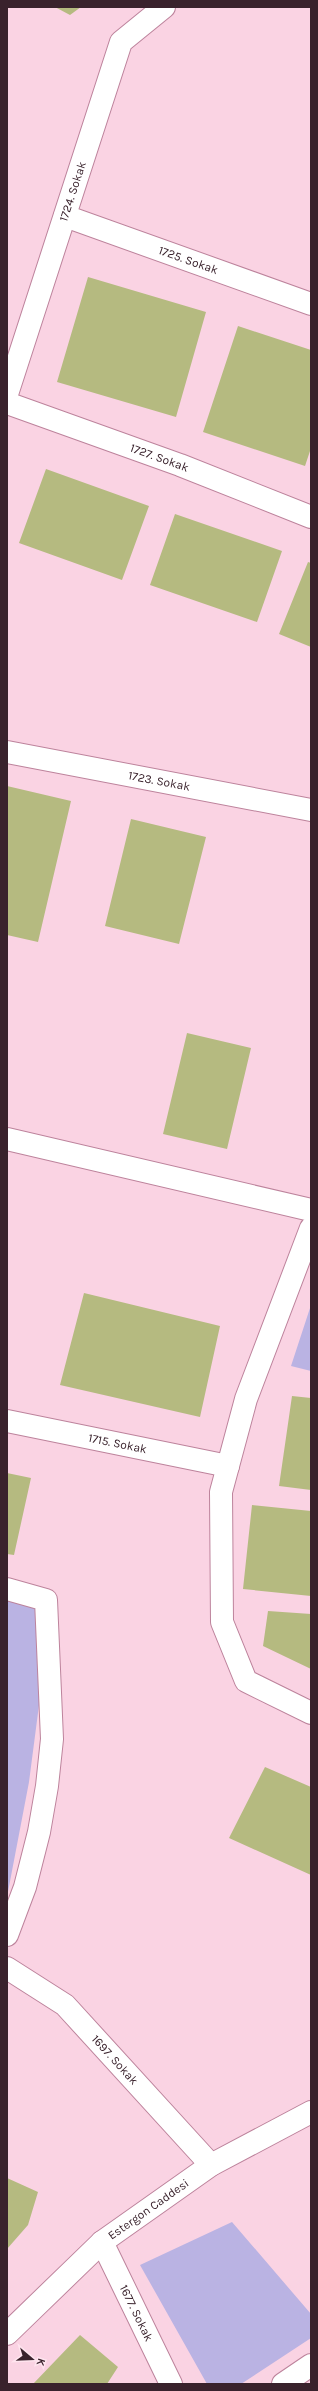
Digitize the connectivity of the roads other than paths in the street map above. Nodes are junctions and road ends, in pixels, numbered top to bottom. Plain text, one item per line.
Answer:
1 (164, 7) edge
2 (65, 216) junction
3 (311, 304) edge
4 (7, 394) edge
5 (7, 403) edge
6 (311, 517) edge
7 (7, 752) edge
8 (311, 810) edge
9 (7, 1139) edge
10 (311, 1210) edge
11 (311, 1228) edge
12 (7, 1421) edge
13 (228, 1466) junction
14 (7, 1589) edge
15 (311, 1713) edge
16 (7, 1935) edge
17 (7, 1968) edge
18 (311, 2112) edge
19 (211, 2165) junction
20 (102, 2242) junction
21 (11, 2325) edge
22 (311, 2365) edge
23 (171, 2384) edge
24 (283, 2384) edge

1 - 2 street, 1724. Sokak
2 - 3 street, 1725. Sokak
2 - 4 street, 1724. Sokak
5 - 6 street, 1727. Sokak
7 - 8 street, 1723. Sokak
9 - 10 street
11 - 13 street
12 - 13 street, 1715. Sokak
13 - 15 street
14 - 16 street
17 - 19 street, 1697. Sokak
18 - 19 street, Estergon Caddesi
19 - 20 street, Estergon Caddesi
20 - 21 street, Estergon Caddesi
20 - 23 street, 1677. Sokak
22 - 24 street

